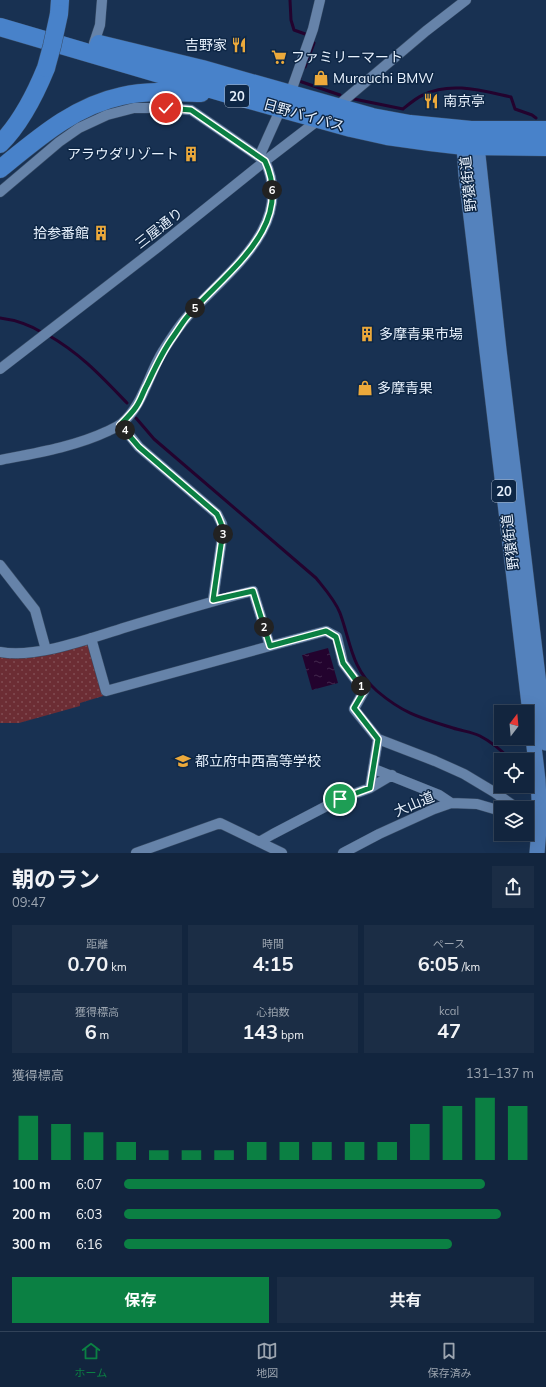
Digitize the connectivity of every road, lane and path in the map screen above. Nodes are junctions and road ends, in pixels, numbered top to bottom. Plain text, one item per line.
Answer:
1 (102, 0) edge
2 (320, 0) edge
3 (466, 0) edge
4 (54, 7) edge
5 (0, 16) edge
6 (0, 27) edge
7 (94, 43) junction
8 (41, 66) junction
9 (228, 94) junction
10 (286, 101) junction
11 (336, 108) junction
12 (320, 119) junction
13 (0, 129) edge
14 (546, 130) edge
15 (471, 141) junction
16 (0, 144) edge
17 (546, 147) edge
18 (262, 159) junction
19 (0, 169) edge
20 (0, 192) edge
21 (0, 369) edge
22 (120, 425) junction
23 (0, 460) edge
24 (0, 565) edge
25 (213, 600) junction
26 (91, 638) junction
27 (270, 646) junction
28 (46, 650) junction
29 (0, 652) edge
30 (543, 699) edge
31 (378, 739) junction
32 (546, 743) edge
33 (374, 769) junction
34 (392, 775) junction
35 (370, 788) junction
36 (507, 801) edge
37 (451, 804) junction
38 (494, 809) edge
39 (534, 816) edge
40 (259, 842) junction
41 (142, 852) edge
42 (282, 853) edge
43 (343, 853) edge
44 (536, 853) edge

1 - 7 street
2 - 10 street
3 - 11 street, 三屋通り
4 - 8 highway, bridge
5 - 7 highway, 日野バイパス / 20
6 - 9 highway, 日野バイパス / 20
7 - 10 highway, 日野バイパス / 20
8 - 13 highway
8 - 16 highway
9 - 10 highway, 日野バイパス / 20
9 - 19 highway
10 - 11 highway, 日野バイパス / 20
10 - 12 highway, 日野バイパス / 20
10 - 18 street
11 - 12 street, 三屋通り
11 - 15 highway, 日野バイパス / 20
12 - 15 highway, 日野バイパス / 20
12 - 18 street, 三屋通り
14 - 15 highway, 日野バイパス / 20
15 - 17 highway, 日野バイパス / 20
15 - 30 main road, 野猿街道 / 20
15 - 39 main road, 野猿街道 / 20
18 - 20 street
18 - 21 street, 三屋通り
18 - 22 street
22 - 23 street
22 - 25 street
24 - 28 street
25 - 26 street
25 - 27 street
26 - 27 street
26 - 28 street
27 - 31 street
28 - 29 street
30 - 32 main road, 野猿街道 / 20
31 - 33 street
31 - 36 street
33 - 34 street
33 - 35 street
34 - 35 street
34 - 37 street
35 - 40 street
37 - 38 street, 大山道
37 - 43 street, 大山道
39 - 44 main road, 野猿街道 / 20
40 - 41 street
40 - 42 street

